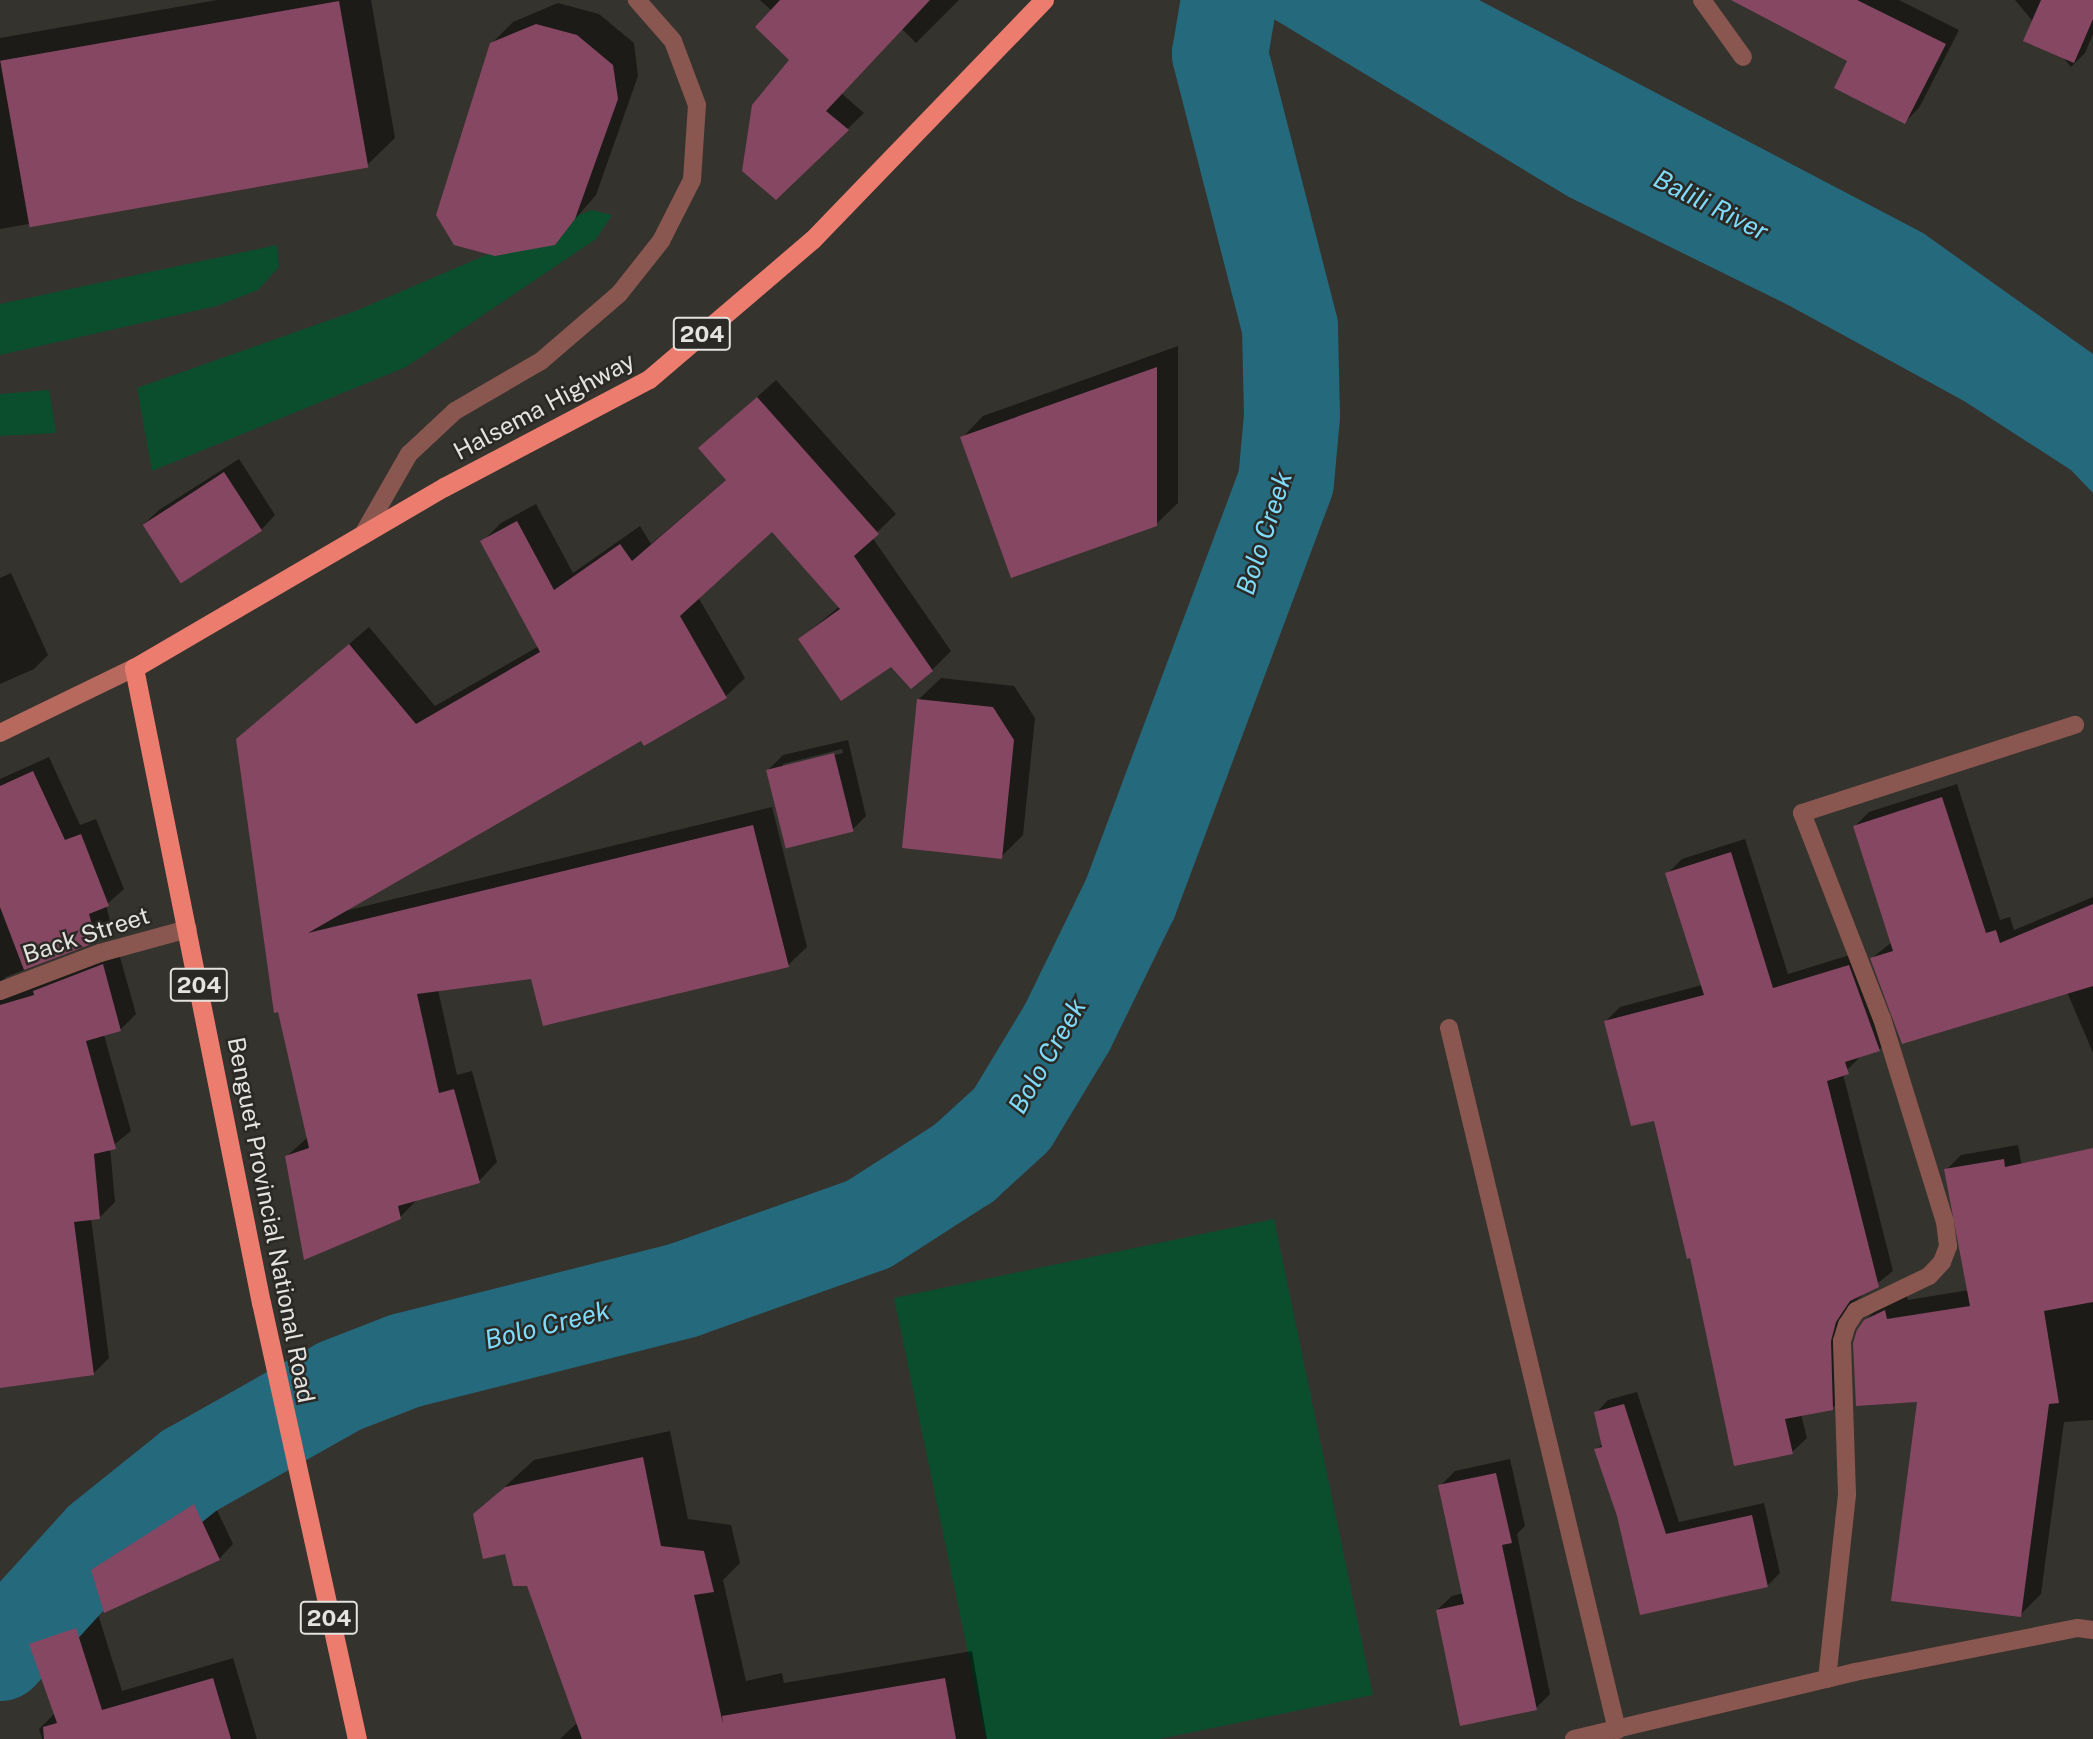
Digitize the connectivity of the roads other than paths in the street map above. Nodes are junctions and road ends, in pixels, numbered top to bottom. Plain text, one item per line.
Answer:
1 (637, 0) edge
2 (1044, 0) edge
3 (1702, 0) edge
4 (1743, 57) dead end
5 (362, 536) junction
6 (134, 668) junction
7 (2076, 725) dead end
8 (0, 733) edge
9 (188, 929) junction
10 (0, 990) edge
11 (1449, 1028) dead end
12 (2093, 1630) edge
13 (1827, 1679) junction
14 (1617, 1730) junction
15 (356, 1739) edge
16 (1574, 1739) edge

1 - 5 street
2 - 5 highway, Halsema Highway / 204
3 - 4 street
5 - 6 highway, Halsema Highway / 204
6 - 8 main road
6 - 9 highway, Benguet Provincial National Road / 204
7 - 13 street
9 - 10 street, Back Street
9 - 15 highway, Benguet Provincial National Road / 204
11 - 14 street
12 - 13 street
13 - 14 street
14 - 16 street

